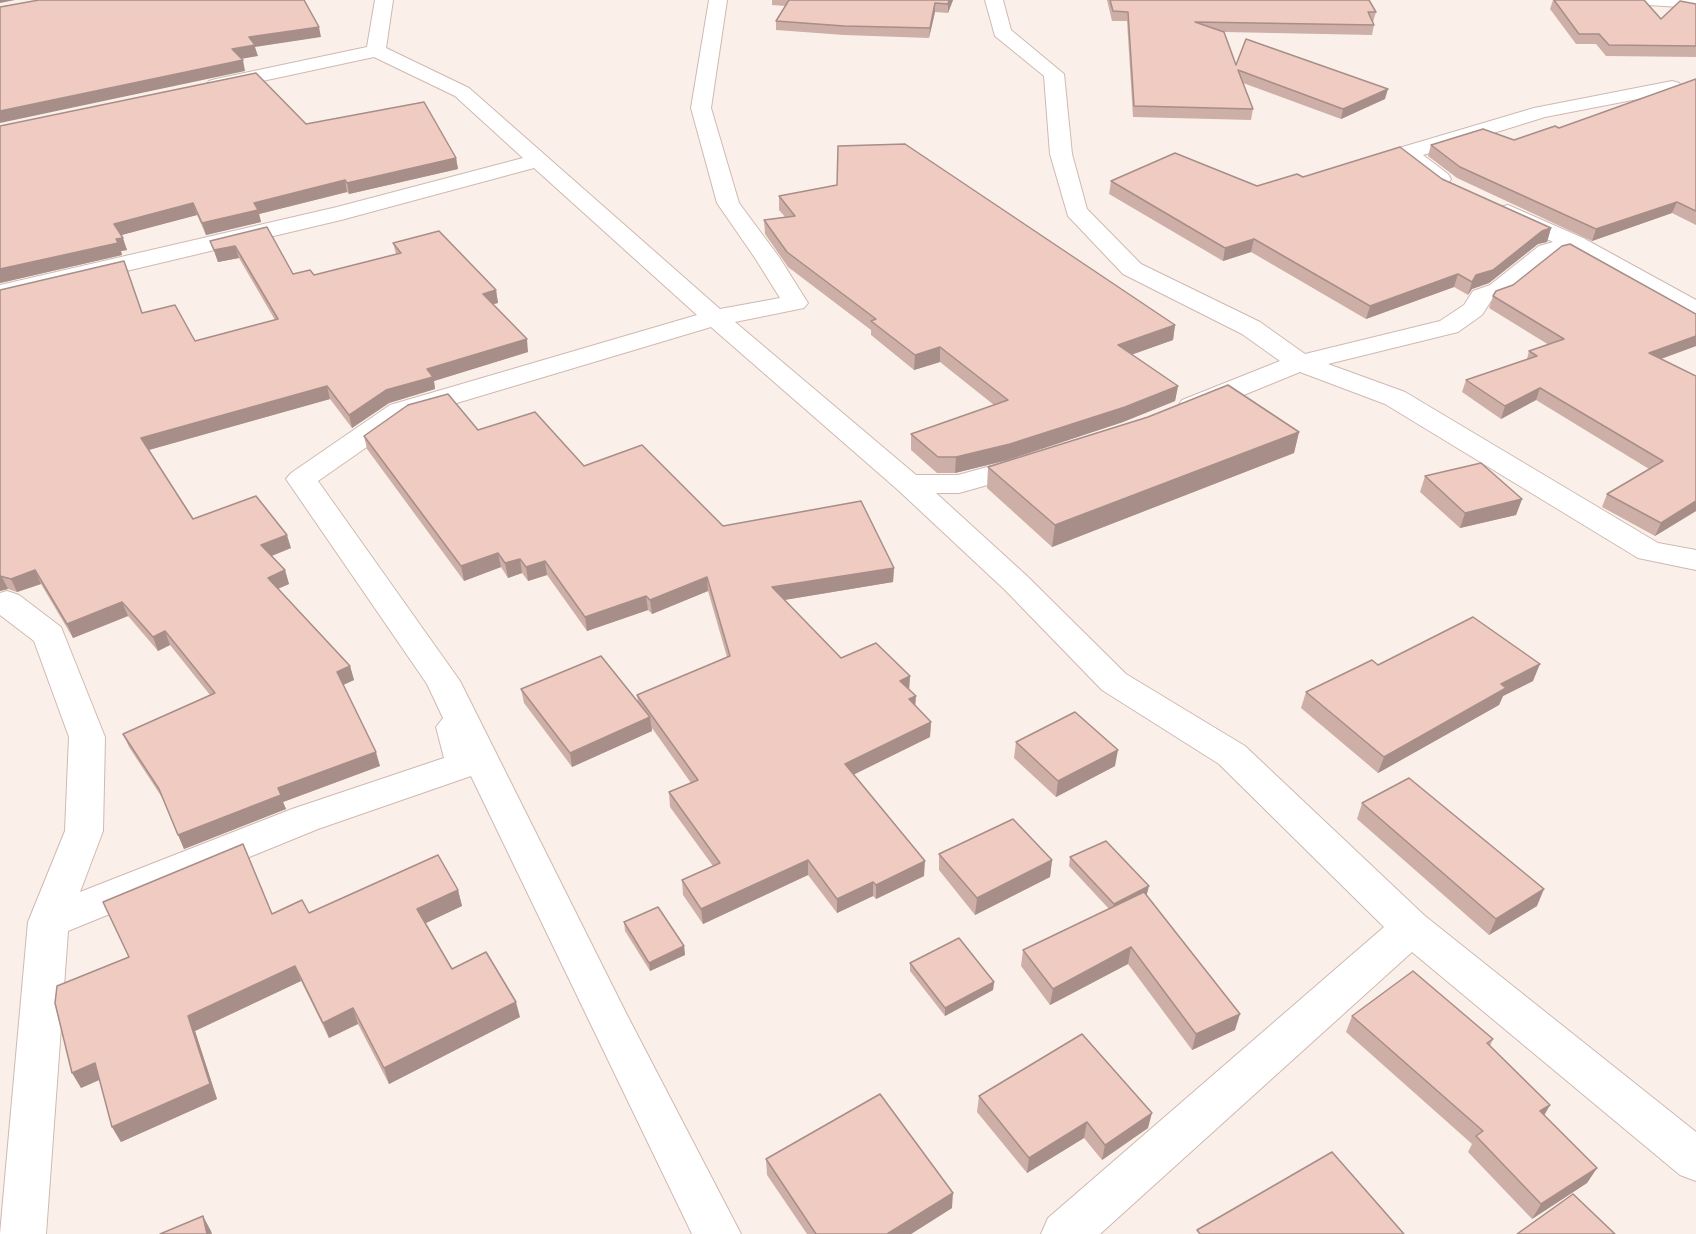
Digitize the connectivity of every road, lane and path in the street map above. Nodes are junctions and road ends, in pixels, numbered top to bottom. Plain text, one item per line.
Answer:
1 (384, 0) edge
2 (718, 0) edge
3 (994, 0) edge
4 (1648, 0) edge
5 (1696, 3) edge
6 (376, 51) junction
7 (1672, 87) edge
8 (194, 90) edge
9 (539, 160) junction
10 (1459, 190) edge
11 (1490, 204) edge
12 (1575, 243) junction
13 (0, 293) edge
14 (1696, 310) edge
15 (715, 318) junction
16 (1300, 363) junction
17 (1167, 416) edge
18 (1051, 458) edge
19 (909, 484) junction
20 (1696, 560) edge
21 (0, 604) edge
22 (443, 681) junction
23 (48, 922) junction
24 (1411, 928) junction
25 (1696, 1160) edge
26 (22, 1234) edge
27 (717, 1234) edge
28 (1065, 1234) edge

1 - 6 street
2 - 15 street
3 - 16 street
4 - 5 street
6 - 8 street
6 - 9 street
7 - 10 street
9 - 13 street
9 - 15 street
11 - 12 street
12 - 14 street
12 - 16 street
15 - 19 street
15 - 22 street
16 - 17 street
16 - 20 street
18 - 19 street
19 - 24 street
21 - 23 street
22 - 23 street
22 - 27 street
23 - 26 street
24 - 25 street
24 - 28 street

